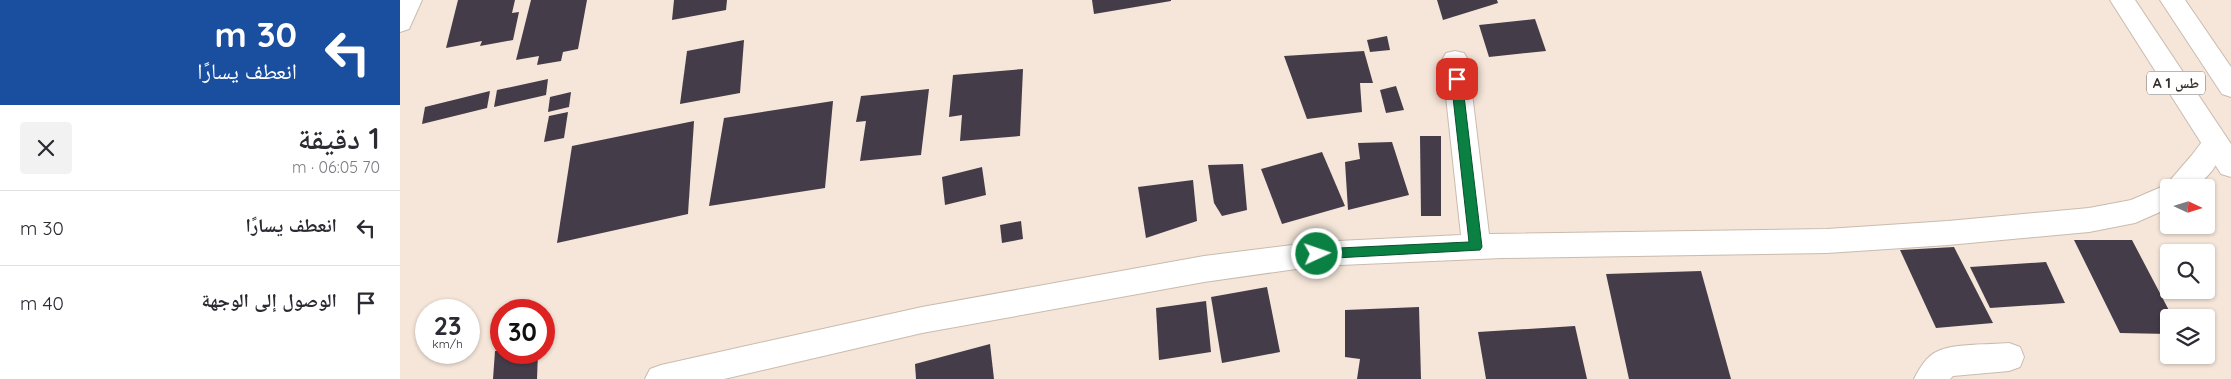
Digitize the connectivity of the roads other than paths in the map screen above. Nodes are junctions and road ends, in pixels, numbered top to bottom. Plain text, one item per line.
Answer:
1 (410, 0) edge
2 (2122, 0) edge
3 (2172, 0) edge
4 (2182, 0) edge
5 (400, 23) edge
6 (2194, 33) junction
7 (1455, 60) dead end
8 (2231, 87) edge
9 (2216, 143) junction
10 (2231, 166) edge
11 (2187, 179) edge
12 (2160, 200) edge
13 (1476, 247) junction
14 (2009, 358) dead end
15 (661, 379) edge
16 (1930, 379) edge

1 - 5 main road
2 - 9 main road, A 1 طس
3 - 6 main road, A 1 طس
4 - 6 main road
6 - 8 main road, A 1 طس
7 - 13 main road
9 - 10 main road, A 1 طس
9 - 11 main road
12 - 13 main road
13 - 15 main road
14 - 16 main road

